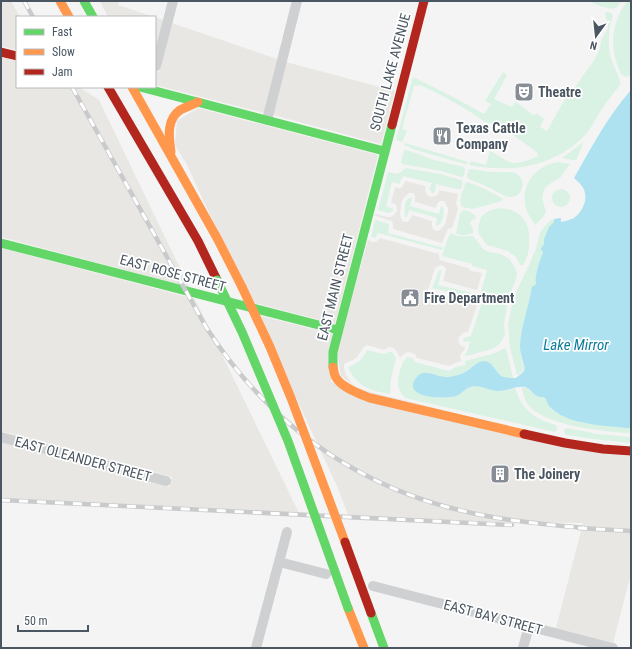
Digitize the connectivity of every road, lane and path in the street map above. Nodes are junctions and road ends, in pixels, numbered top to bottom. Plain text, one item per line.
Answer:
1 (60, 1) edge
2 (84, 1) edge
3 (173, 1) edge
4 (297, 1) edge
5 (424, 1) edge
6 (68, 16) edge
7 (92, 16) edge
8 (1, 52) edge
9 (16, 56) edge
10 (156, 66) dead end
11 (109, 88) edge
12 (133, 88) edge
13 (144, 88) edge
14 (198, 102) junction
15 (267, 120) junction
16 (384, 151) junction
17 (172, 157) junction
18 (1, 243) edge
19 (338, 330) junction
20 (1, 437) edge
21 (631, 451) edge
22 (166, 481) dead end
23 (287, 532) dead end
24 (279, 562) junction
25 (326, 574) dead end
26 (373, 586) dead end
27 (529, 626) junction
28 (256, 648) edge
29 (364, 648) edge
30 (384, 648) edge
31 (523, 648) edge
32 (612, 648) edge

1 - 6 main road
2 - 7 main road
3 - 10 street
4 - 15 street
5 - 16 main road, SOUTH LAKE AVENUE
8 - 9 main road
11 - 29 main road, bridge
12 - 17 main road
13 - 14 main road
14 - 15 main road
14 - 17 main road
15 - 16 main road
16 - 19 main road, EAST MAIN STREET
17 - 30 main road, bridge
18 - 19 main road, EAST ROSE STREET
19 - 21 main road, EAST MAIN STREET
20 - 22 street, EAST OLEANDER STREET
23 - 24 street
24 - 25 street
24 - 28 street
26 - 27 street, EAST BAY STREET
27 - 31 street
27 - 32 street, EAST BAY STREET

